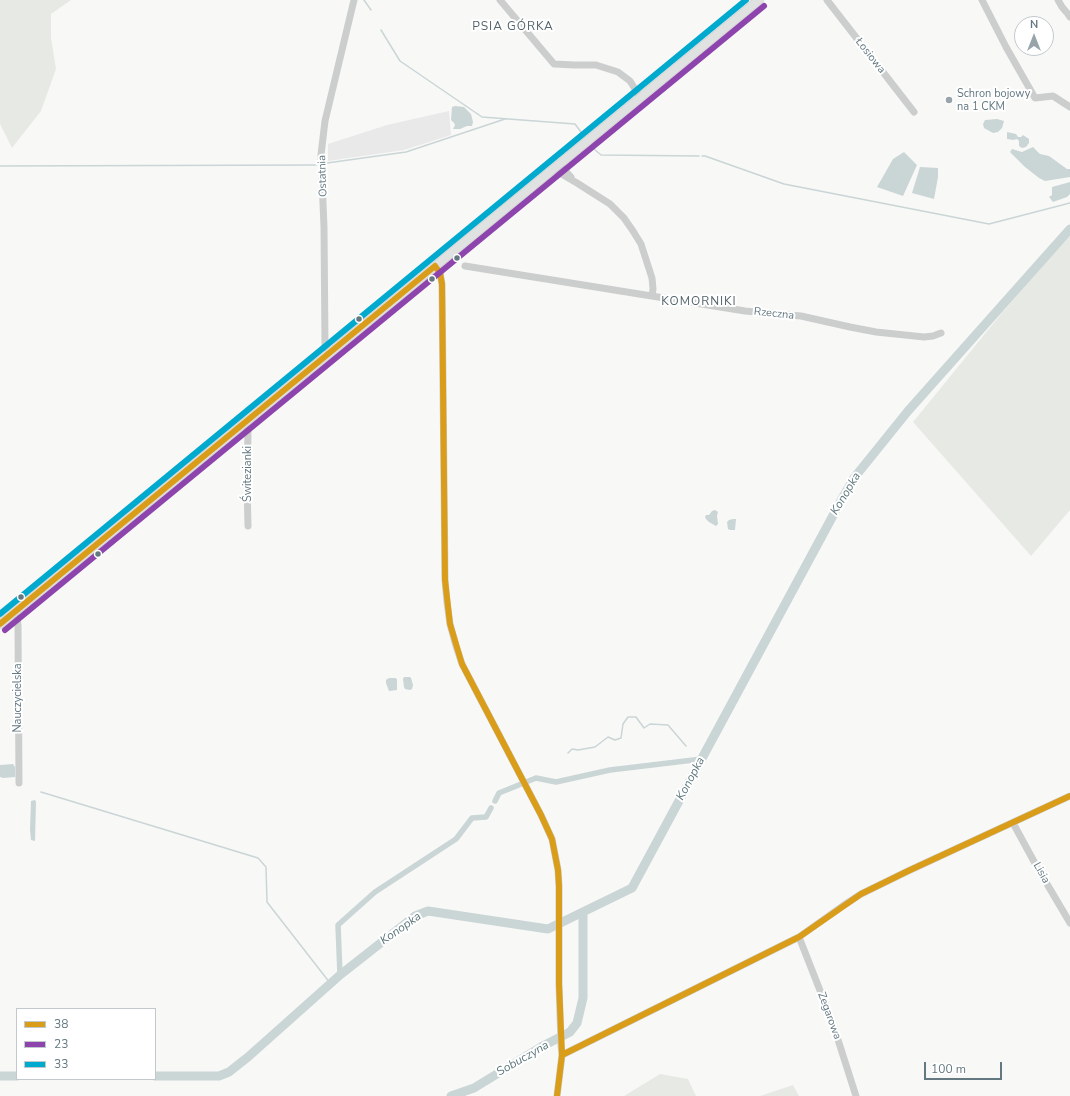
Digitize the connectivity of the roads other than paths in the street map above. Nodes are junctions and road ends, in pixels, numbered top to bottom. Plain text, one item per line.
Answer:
1 (354, 0) edge
2 (500, 0) edge
3 (758, 0) edge
4 (827, 0) edge
5 (982, 0) edge
6 (1058, 0) edge
7 (1070, 17) edge
8 (640, 97) junction
9 (1070, 107) edge
10 (914, 112) dead end
11 (556, 167) junction
12 (435, 266) junction
13 (465, 266) dead end
14 (652, 296) junction
15 (941, 333) dead end
16 (330, 353) junction
17 (244, 424) junction
18 (248, 526) dead end
19 (14, 613) junction
20 (0, 624) edge
21 (19, 783) dead end
22 (1070, 796) edge
23 (1012, 823) junction
24 (1070, 923) edge
25 (799, 937) junction
26 (562, 1055) junction
27 (557, 1096) edge
28 (856, 1096) edge

1 - 16 street, Ostatnia
2 - 8 street
3 - 8 main road
4 - 10 street, Łosiowa
5 - 9 street
6 - 7 street
8 - 11 main road
11 - 12 main road
11 - 14 street
12 - 16 main road
12 - 26 street
13 - 14 street, Rzeczna
14 - 15 street, Rzeczna
16 - 17 main road
17 - 18 street, Świtezianki
17 - 19 main road
19 - 20 main road
19 - 21 street, Nauczycielska
22 - 23 street
23 - 24 street, Lisia
23 - 25 street
25 - 26 street
25 - 28 street, Zegarowa
26 - 27 street

